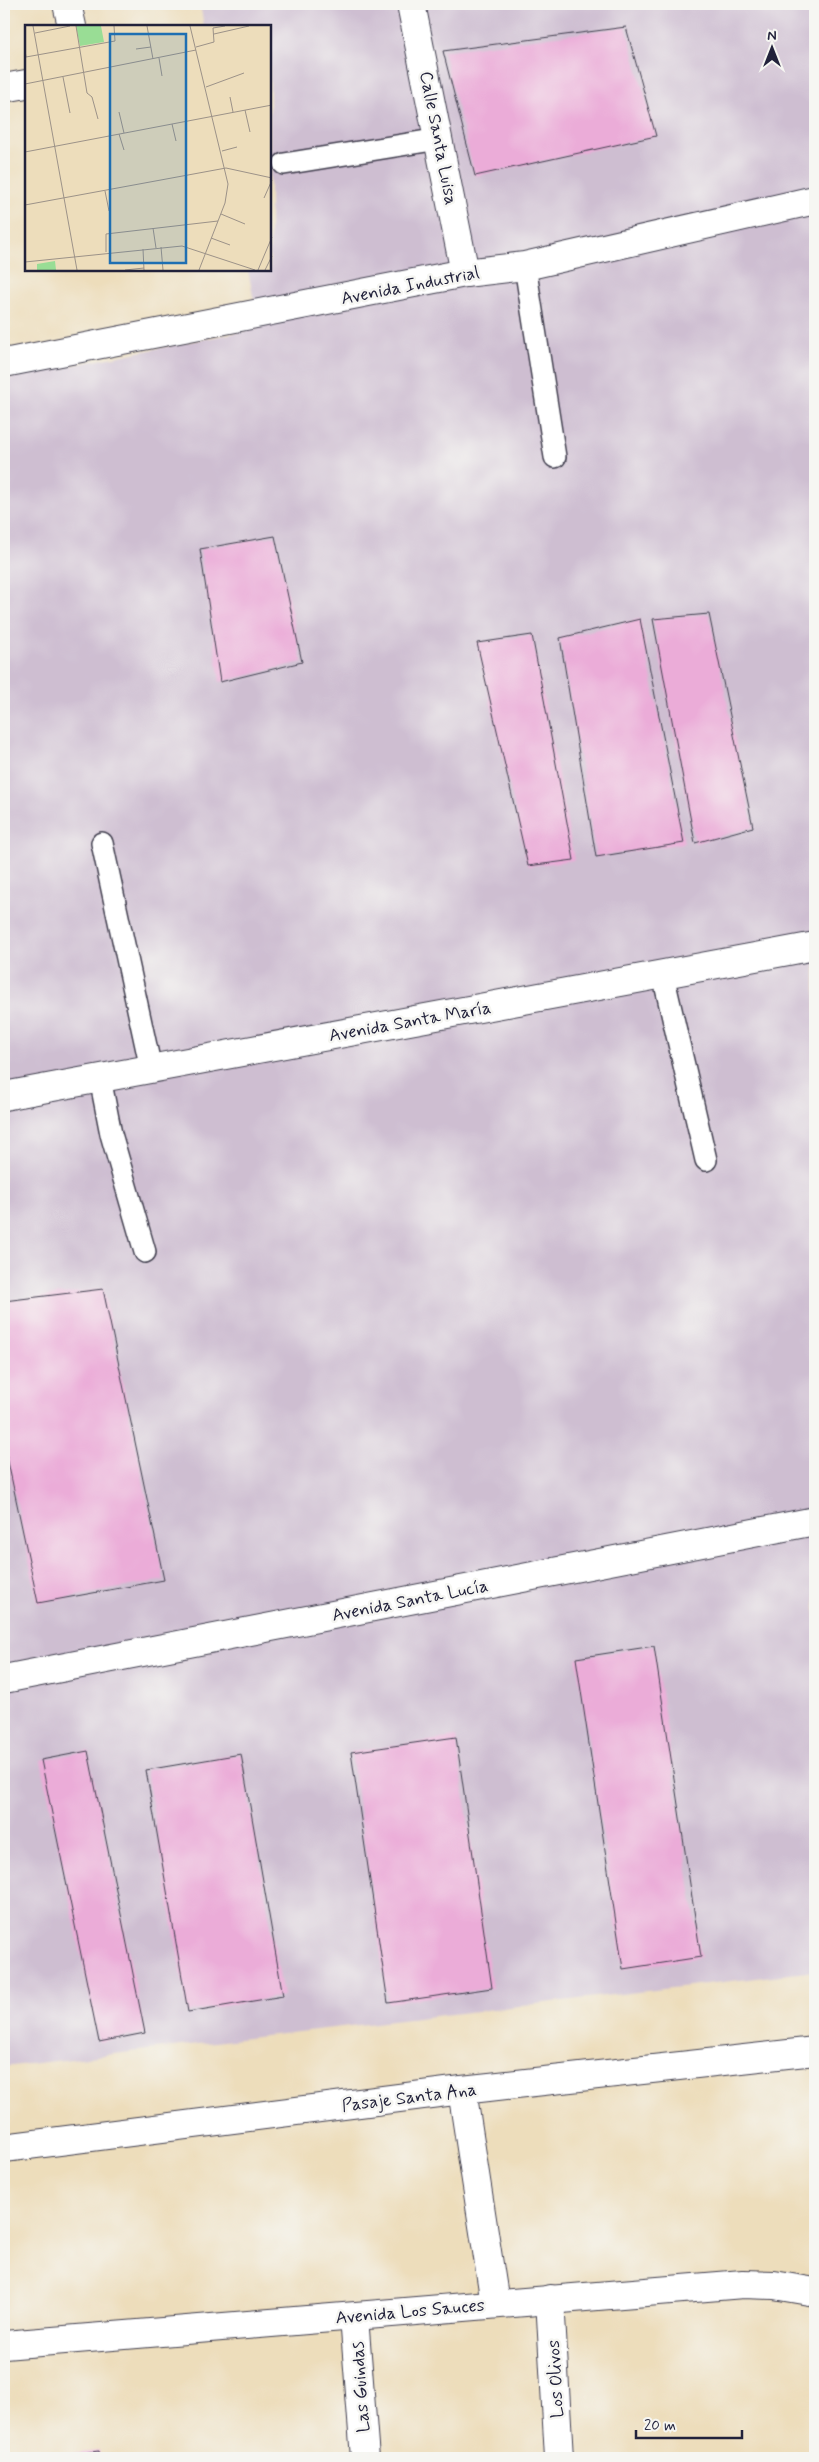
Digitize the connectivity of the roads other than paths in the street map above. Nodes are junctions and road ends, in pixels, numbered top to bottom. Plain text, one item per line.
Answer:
1 (67, 4) edge
2 (411, 4) edge
3 (72, 25) edge
4 (25, 84) edge
5 (4, 88) edge
6 (440, 139) junction
7 (284, 164) dead end
8 (815, 200) edge
9 (525, 266) junction
10 (465, 273) junction
11 (4, 363) edge
12 (555, 457) dead end
13 (102, 843) dead end
14 (815, 946) edge
15 (663, 975) junction
16 (151, 1069) junction
17 (100, 1078) junction
18 (4, 1096) edge
19 (706, 1160) dead end
20 (145, 1252) dead end
21 (815, 1521) edge
22 (4, 1679) edge
23 (815, 2051) edge
24 (462, 2090) junction
25 (4, 2148) edge
26 (815, 2292) edge
27 (550, 2299) junction
28 (495, 2303) junction
29 (354, 2316) junction
30 (4, 2345) edge
31 (365, 2458) edge
32 (559, 2458) edge

1 - 3 street
2 - 6 street, Calle Santa Luisa
4 - 5 street
6 - 7 lane
6 - 10 street, Calle Santa Luisa
8 - 9 street, Avenida Industrial
9 - 10 street, Avenida Industrial
9 - 12 lane
10 - 11 street, Avenida Industrial
13 - 16 lane
14 - 15 street, Avenida Santa María
15 - 16 street, Avenida Santa María
15 - 19 lane
16 - 17 street, Avenida Santa María
17 - 18 street, Avenida Santa María
17 - 20 lane
21 - 22 street, Avenida Santa Lucía
23 - 24 street, Pasaje Santa Ana
24 - 25 street, Pasaje Santa Ana
24 - 28 street
26 - 27 street, Avenida Los Sauces
27 - 28 street, Avenida Los Sauces
27 - 32 street, Los Olivos
28 - 29 street, Avenida Los Sauces
29 - 30 street, Avenida Los Sauces
29 - 31 street, Las Guindas

